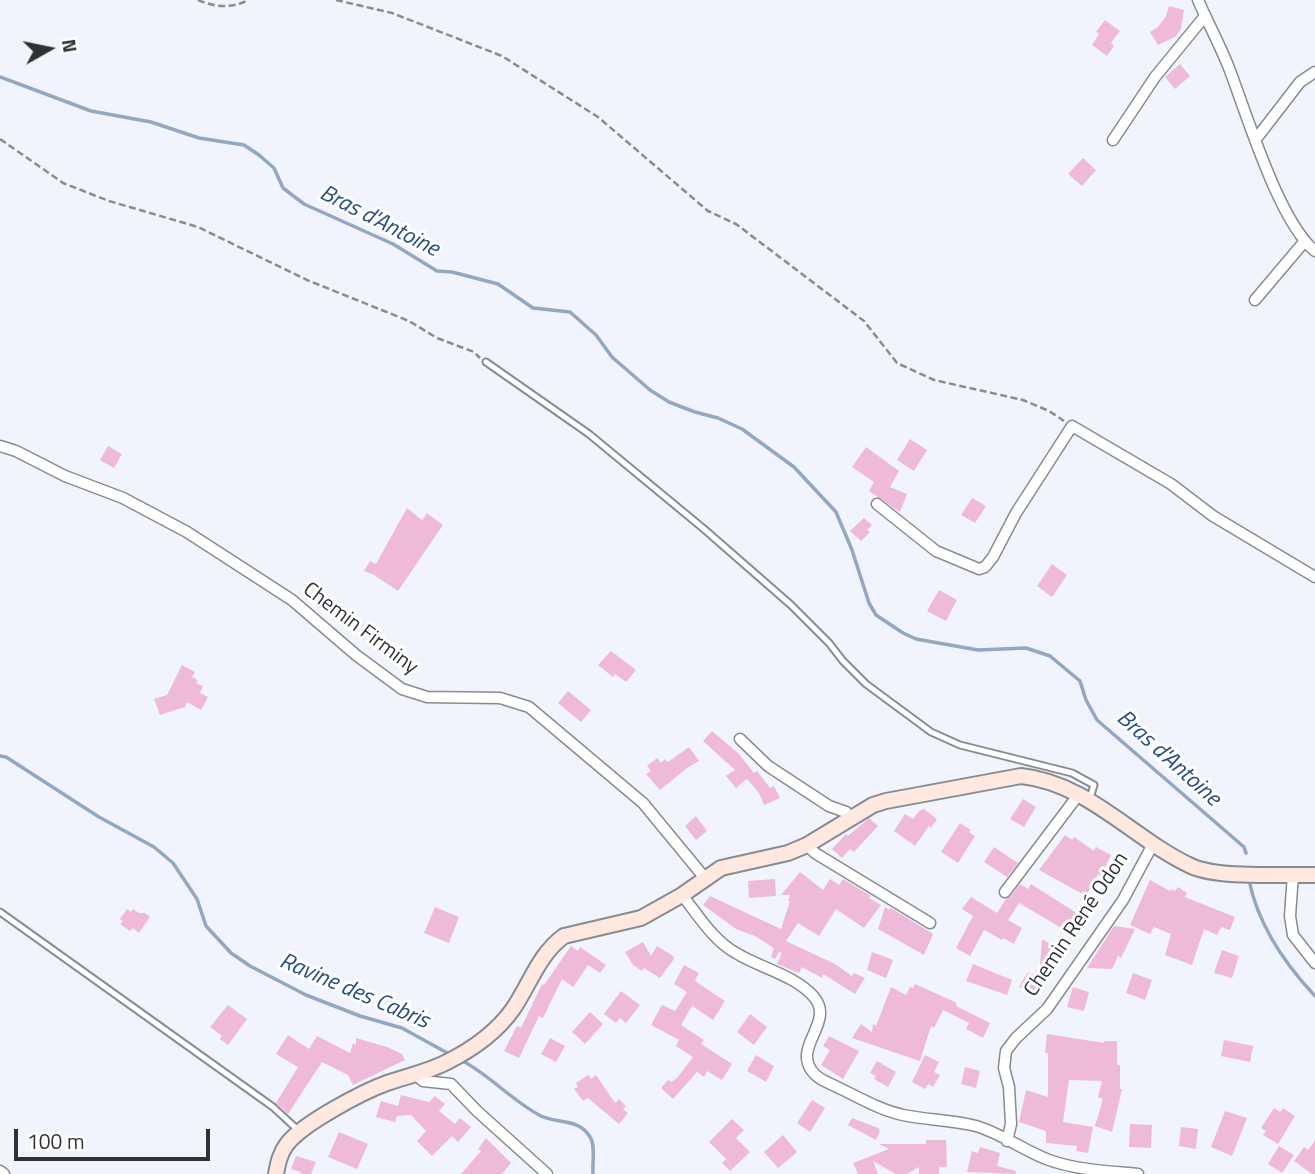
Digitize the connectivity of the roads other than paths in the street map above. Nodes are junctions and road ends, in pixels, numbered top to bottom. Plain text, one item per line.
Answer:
1 (1198, 0) edge
2 (1205, 16) junction
3 (1315, 72) edge
4 (1113, 139) dead end
5 (1256, 139) junction
6 (1304, 242) junction
7 (1315, 251) edge
8 (1255, 300) dead end
9 (486, 362) road end
10 (0, 446) edge
11 (877, 504) dead end
12 (1315, 577) edge
13 (740, 739) dead end
14 (1084, 797) junction
15 (851, 818) junction
16 (1153, 844) junction
17 (807, 845) junction
18 (1293, 874) junction
19 (1315, 875) edge
20 (704, 877) junction
21 (1005, 892) dead end
22 (681, 895) junction
23 (0, 912) edge
24 (930, 923) dead end
25 (1315, 963) edge
26 (423, 1073) junction
27 (300, 1131) junction
28 (1007, 1141) junction
29 (276, 1174) edge
30 (547, 1174) edge
31 (1138, 1174) edge

1 - 2 street
2 - 4 street
2 - 5 street
3 - 5 street
5 - 6 street
6 - 7 street
6 - 8 street
9 - 14 lane
10 - 20 street, Chemin Firminy
11 - 12 street
13 - 15 street
14 - 15 main road
14 - 16 main road
14 - 21 street
15 - 17 main road
16 - 18 main road
16 - 28 street, Chemin René Odon
17 - 20 main road
17 - 24 street
18 - 19 main road
18 - 25 street
20 - 22 main road
22 - 26 main road
22 - 28 street
23 - 27 lane
26 - 27 main road
26 - 30 street
27 - 29 main road
28 - 31 street

